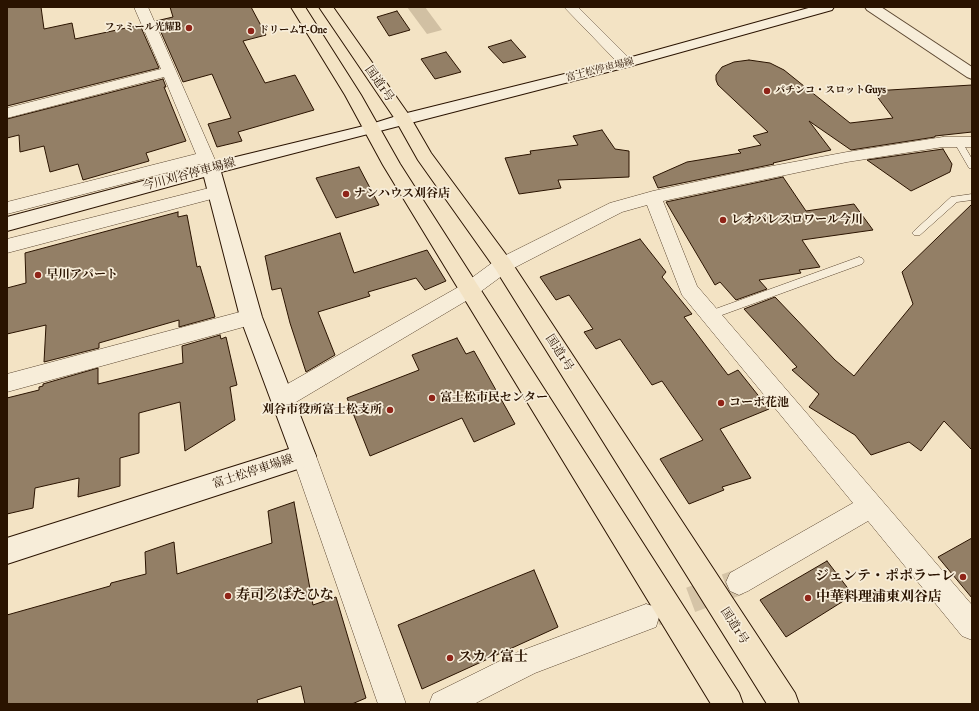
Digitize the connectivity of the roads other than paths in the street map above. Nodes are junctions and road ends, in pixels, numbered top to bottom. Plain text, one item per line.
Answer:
1 (141, 7) edge
2 (298, 7) edge
3 (326, 7) edge
4 (571, 7) edge
5 (827, 7) edge
6 (872, 7) edge
7 (626, 63) junction
8 (168, 72) junction
9 (972, 74) edge
10 (7, 113) edge
11 (403, 119) junction
12 (373, 128) junction
13 (965, 142) edge
14 (209, 163) junction
15 (972, 166) edge
16 (217, 192) junction
17 (653, 197) junction
18 (972, 197) edge
19 (7, 208) edge
20 (7, 224) edge
21 (916, 233) dead end
22 (7, 246) edge
23 (858, 261) dead end
24 (504, 265) junction
25 (469, 290) junction
26 (711, 315) junction
27 (251, 317) junction
28 (7, 383) edge
29 (283, 398) junction
30 (304, 456) junction
31 (870, 506) junction
32 (7, 550) edge
33 (739, 582) tunnel mouth
34 (646, 617) tunnel mouth
35 (972, 626) edge
36 (392, 704) edge
37 (443, 704) edge
38 (728, 704) edge
39 (784, 704) edge

1 - 8 street
2 - 12 highway
3 - 11 highway, 国道1号
4 - 7 street
5 - 7 main road, 富士松停車場線
6 - 9 main road
7 - 11 main road, 富士松停車場線
8 - 10 street
8 - 14 street
11 - 12 main road, 富士松停車場線
11 - 24 highway, 国道1号
12 - 14 main road, 今川刈谷停車場線
12 - 25 highway
13 - 15 lane
13 - 17 street
14 - 16 main road, 富士松停車場線
14 - 19 street
14 - 20 main road, 今川刈谷停車場線
16 - 22 street
16 - 27 main road, 富士松停車場線
17 - 24 street
17 - 26 street
18 - 21 lane
23 - 26 lane
24 - 25 street
24 - 39 highway, 国道1号
25 - 29 street
25 - 38 highway
26 - 31 street
27 - 28 street
27 - 29 main road, 富士松停車場線
29 - 30 main road, 富士松停車場線
30 - 32 main road, 富士松停車場線
30 - 36 street
31 - 33 street
31 - 35 street
34 - 37 street

